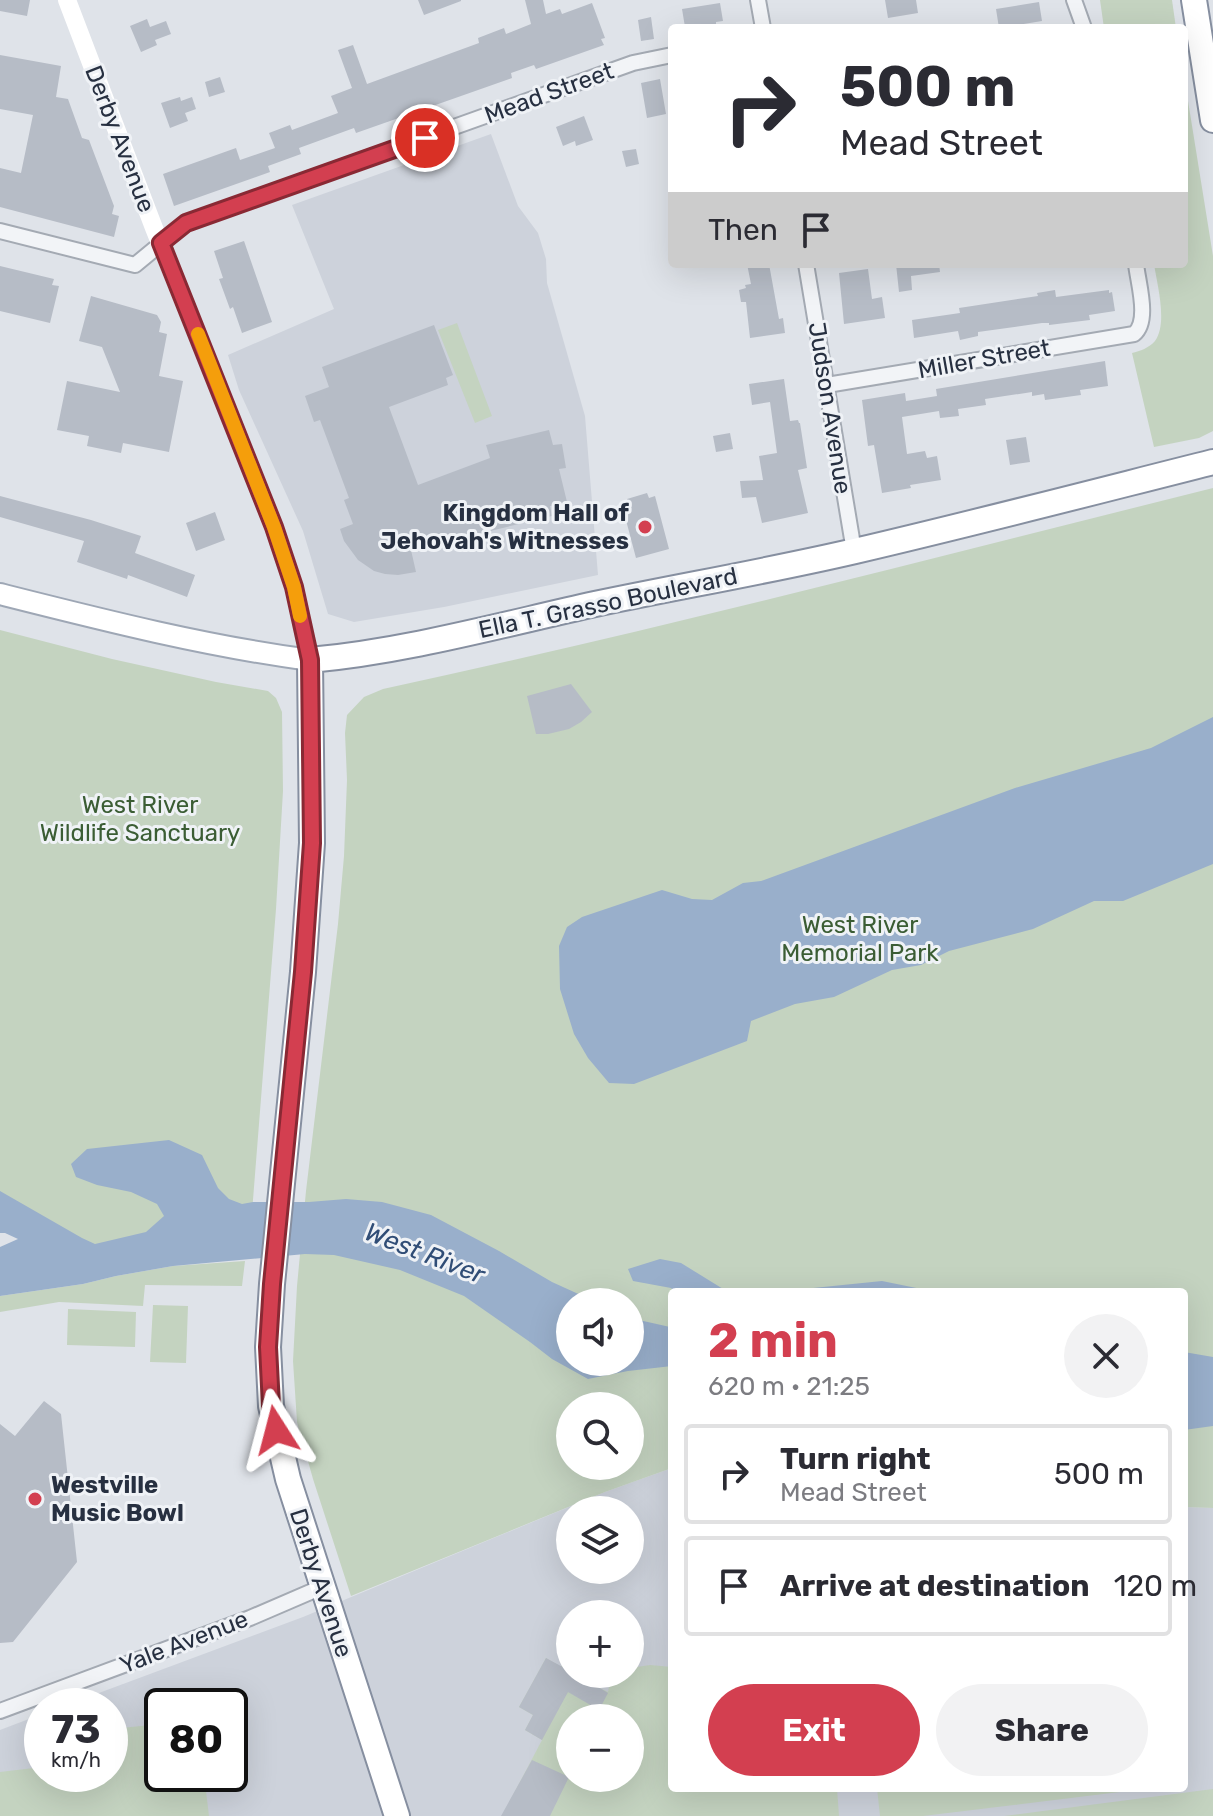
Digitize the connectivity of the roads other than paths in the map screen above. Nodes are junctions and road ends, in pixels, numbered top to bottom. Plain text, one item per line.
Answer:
1 (67, 0) edge
2 (758, 0) edge
3 (1072, 0) edge
4 (1194, 0) edge
5 (762, 24) edge
6 (1074, 24) edge
7 (1082, 24) edge
8 (668, 56) edge
9 (1213, 120) edge
10 (0, 231) edge
11 (161, 243) junction
12 (807, 268) edge
13 (1137, 268) edge
14 (827, 385) junction
15 (1213, 462) edge
16 (854, 551) junction
17 (0, 594) edge
18 (310, 660) junction
19 (322, 1587) junction
20 (0, 1711) edge
21 (397, 1816) edge

1 - 11 main road, Derby Avenue
2 - 5 street
3 - 6 street
3 - 7 street
4 - 9 highway
8 - 11 street, Mead Street
10 - 11 street, Mead Street
11 - 18 main road, Derby Avenue
12 - 14 street, Judson Avenue
13 - 14 street, Miller Street
14 - 16 street, Judson Avenue
15 - 16 highway, Ella T. Grasso Boulevard
16 - 18 highway, Ella T. Grasso Boulevard
17 - 18 main road, Ella T. Grasso Boulevard
18 - 19 highway, Derby Avenue
19 - 20 street, Yale Avenue
19 - 21 highway, Derby Avenue

